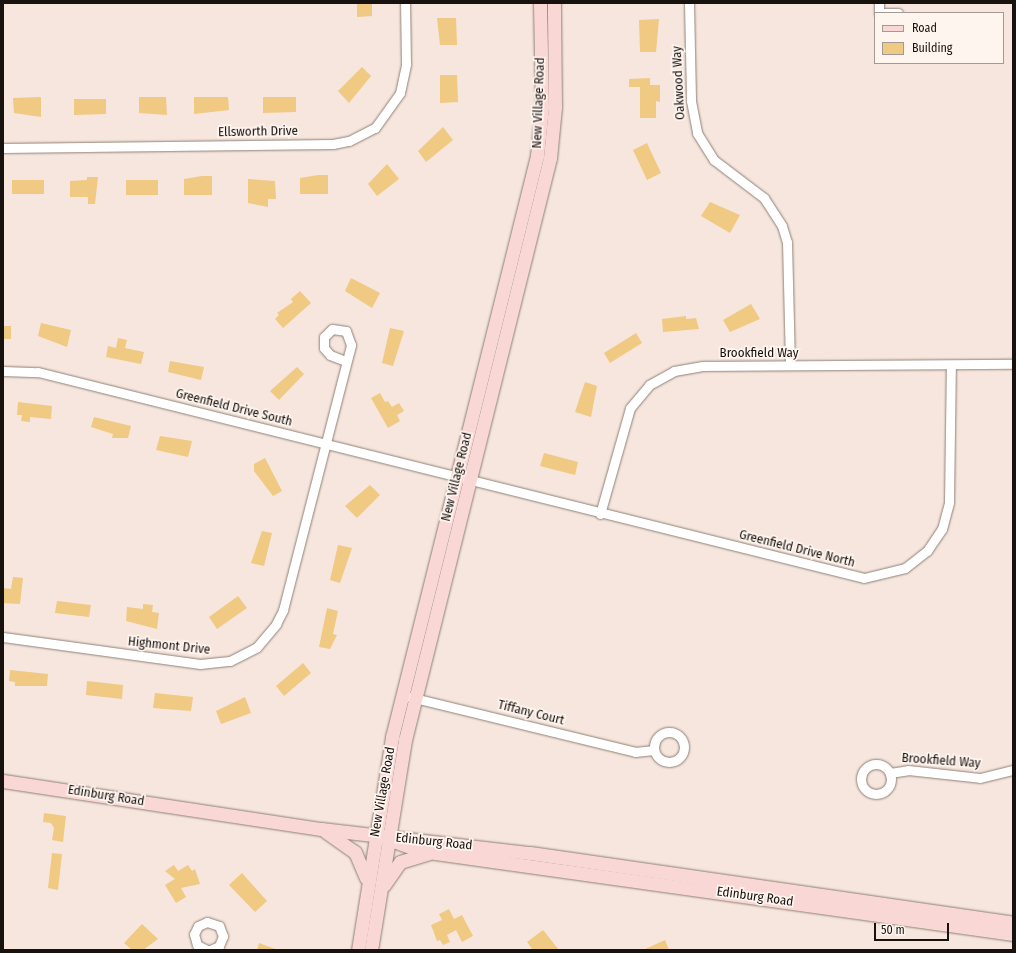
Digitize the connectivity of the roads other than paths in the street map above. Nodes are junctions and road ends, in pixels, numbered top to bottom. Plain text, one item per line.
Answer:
1 (405, 3) edge
2 (540, 3) edge
3 (554, 3) edge
4 (689, 3) edge
5 (3, 148) edge
6 (346, 361) dead end
7 (951, 364) junction
8 (1013, 364) edge
9 (790, 365) junction
10 (3, 371) edge
11 (325, 444) junction
12 (463, 479) junction
13 (600, 514) junction
14 (3, 638) edge
15 (409, 697) junction
16 (654, 750) dead end
17 (1013, 770) edge
18 (890, 773) dead end
19 (3, 781) edge
20 (321, 829) junction
21 (381, 837) junction
22 (430, 852) junction
23 (373, 891) junction
24 (1013, 923) edge
25 (1013, 934) edge
26 (194, 947) edge
27 (207, 950) edge
28 (210, 950) edge
29 (358, 950) edge
30 (371, 950) edge

1 - 5 street, Ellsworth Drive
2 - 12 main road, New Village Road
3 - 12 main road, New Village Road
4 - 9 street, Oakwood Way
6 - 11 street, Highmont Drive
7 - 8 street, Brookfield Way
7 - 9 street, Brookfield Way
7 - 13 street, Greenfield Drive North
9 - 13 street, Brookfield Way
10 - 11 street, Greenfield Drive South
11 - 12 street, Greenfield Drive South
11 - 14 street, Highmont Drive
12 - 13 street, Greenfield Drive North
12 - 15 main road, New Village Road
15 - 16 street, Tiffany Court
15 - 21 main road, New Village Road
17 - 18 street, Brookfield Way
19 - 20 main road, Edinburg Road
20 - 21 main road, Edinburg Road
20 - 23 main road
21 - 22 main road, Edinburg Road
21 - 23 main road, New Village Road
21 - 24 main road, Edinburg Road
22 - 23 main road
22 - 25 main road, Edinburg Road
23 - 29 main road, New Village Road
23 - 30 main road, New Village Road
26 - 27 street
26 - 28 street

